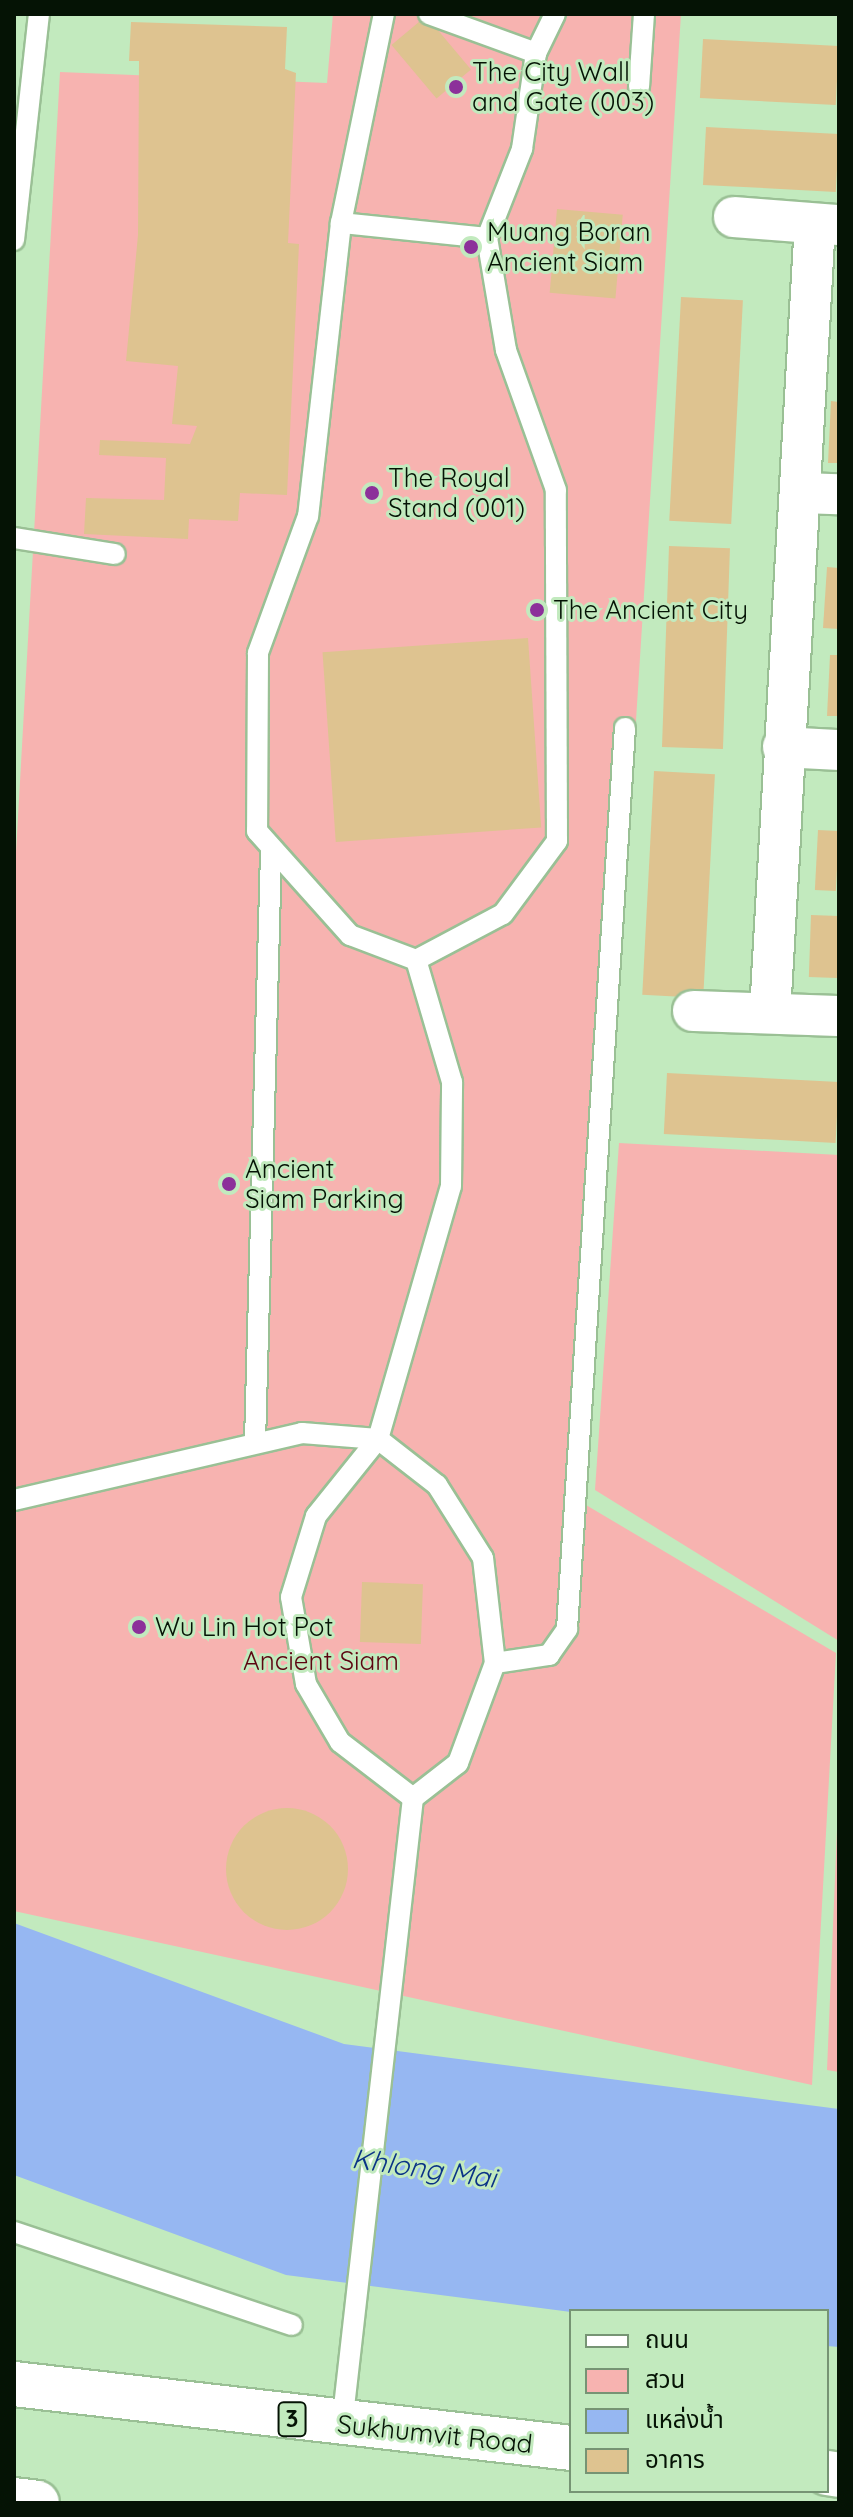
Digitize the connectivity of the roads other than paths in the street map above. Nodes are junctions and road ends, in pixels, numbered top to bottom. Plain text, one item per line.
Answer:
1 (39, 14) edge
2 (384, 14) edge
3 (429, 14) edge
4 (555, 14) edge
5 (644, 14) edge
6 (536, 53) junction
7 (639, 87) dead end
8 (734, 217) dead end
9 (341, 223) junction
10 (827, 224) edge
11 (487, 238) junction
12 (14, 240) edge
13 (820, 494) edge
14 (14, 538) edge
15 (115, 554) dead end
16 (625, 728) dead end
17 (783, 747) junction
18 (839, 750) edge
19 (271, 851) junction
20 (416, 960) junction
21 (693, 1011) dead end
22 (770, 1013) junction
23 (839, 1016) edge
24 (378, 1439) junction
25 (255, 1443) junction
26 (14, 1500) edge
27 (495, 1663) junction
28 (413, 1798) junction
29 (14, 2232) edge
30 (292, 2325) dead end
31 (14, 2384) edge
32 (342, 2425) junction
33 (569, 2448) edge
34 (14, 2500) edge
35 (37, 2503) edge

1 - 12 lane
2 - 9 lane
3 - 6 lane
4 - 6 lane
5 - 7 lane
6 - 11 lane
8 - 10 street
9 - 11 lane
9 - 19 lane
10 - 13 street
11 - 20 lane
13 - 17 street
14 - 15 lane
16 - 27 lane
17 - 18 street
17 - 22 street
19 - 20 lane
19 - 25 lane
20 - 24 lane
21 - 22 street
22 - 23 street
24 - 25 lane
24 - 27 lane
24 - 28 lane
25 - 26 lane
27 - 28 lane
28 - 32 lane
29 - 30 lane
31 - 32 highway, Sukhumvit Road / 3
32 - 33 highway, Sukhumvit Road / 3
34 - 35 highway

